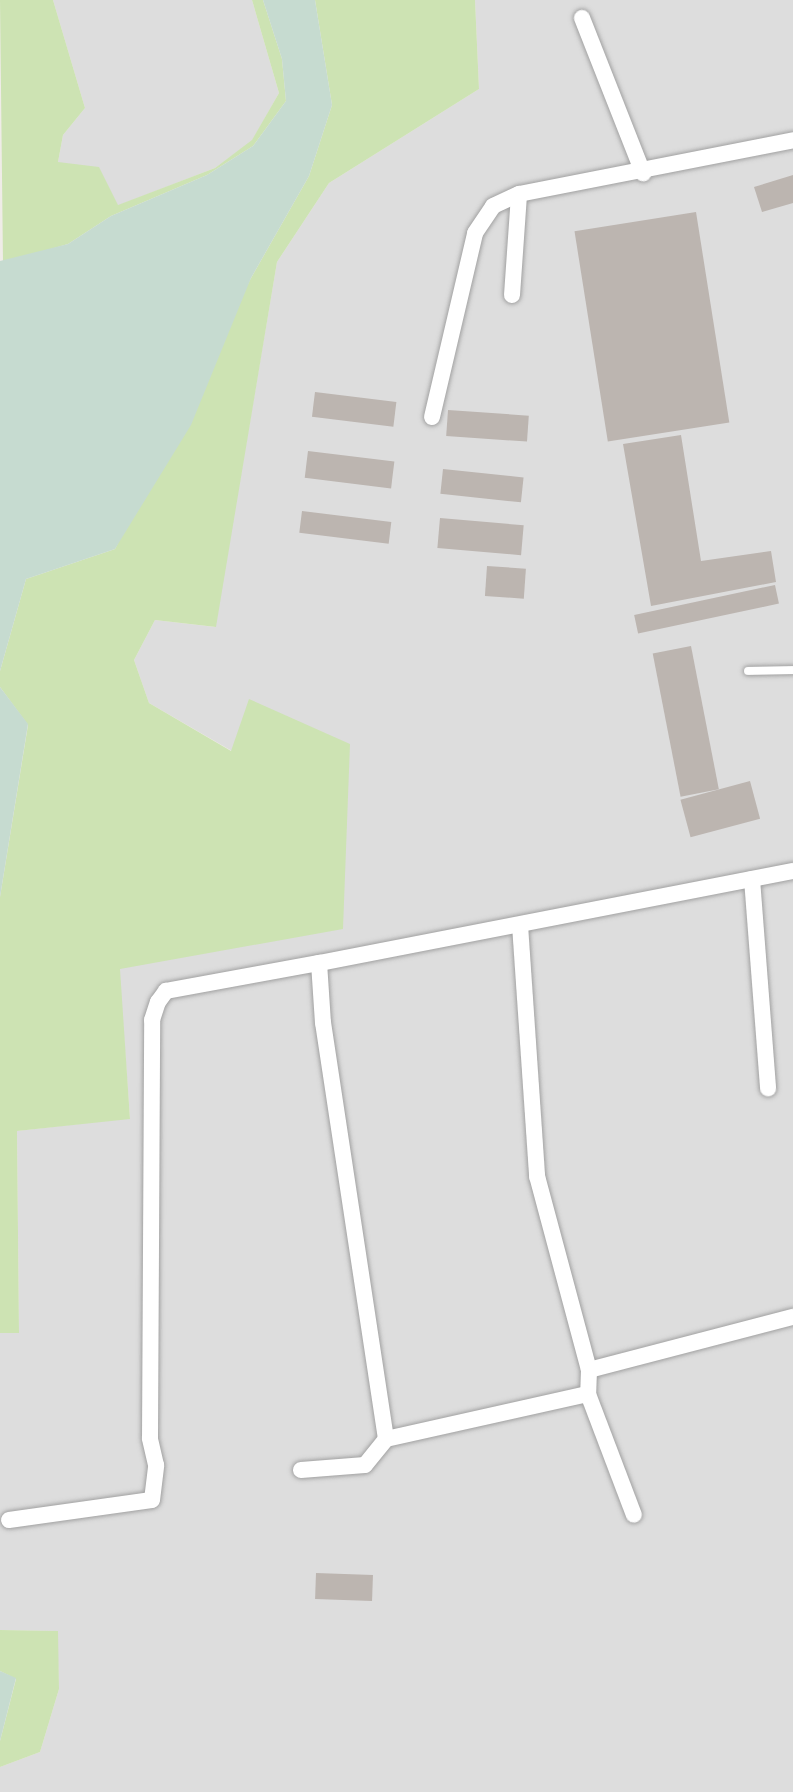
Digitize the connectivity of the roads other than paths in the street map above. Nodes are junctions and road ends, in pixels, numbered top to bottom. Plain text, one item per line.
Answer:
1 (582, 18) dead end
2 (793, 140) edge
3 (643, 173) junction
4 (519, 194) junction
5 (512, 295) dead end
6 (432, 417) dead end
7 (793, 670) edge
8 (748, 671) dead end
9 (793, 871) edge
10 (752, 879) junction
11 (520, 925) junction
12 (318, 963) junction
13 (768, 1088) dead end
14 (793, 1317) edge
15 (589, 1370) junction
16 (588, 1394) junction
17 (386, 1440) junction
18 (301, 1470) dead end
19 (634, 1515) dead end
20 (9, 1520) dead end

1 - 3 street
2 - 3 street
3 - 4 street
4 - 5 street
4 - 6 street
7 - 8 lane
9 - 10 street
10 - 11 street
10 - 13 street
11 - 12 street
11 - 15 street
12 - 17 street
12 - 20 street
14 - 15 street
15 - 16 street
16 - 17 street
16 - 19 street
17 - 18 street

